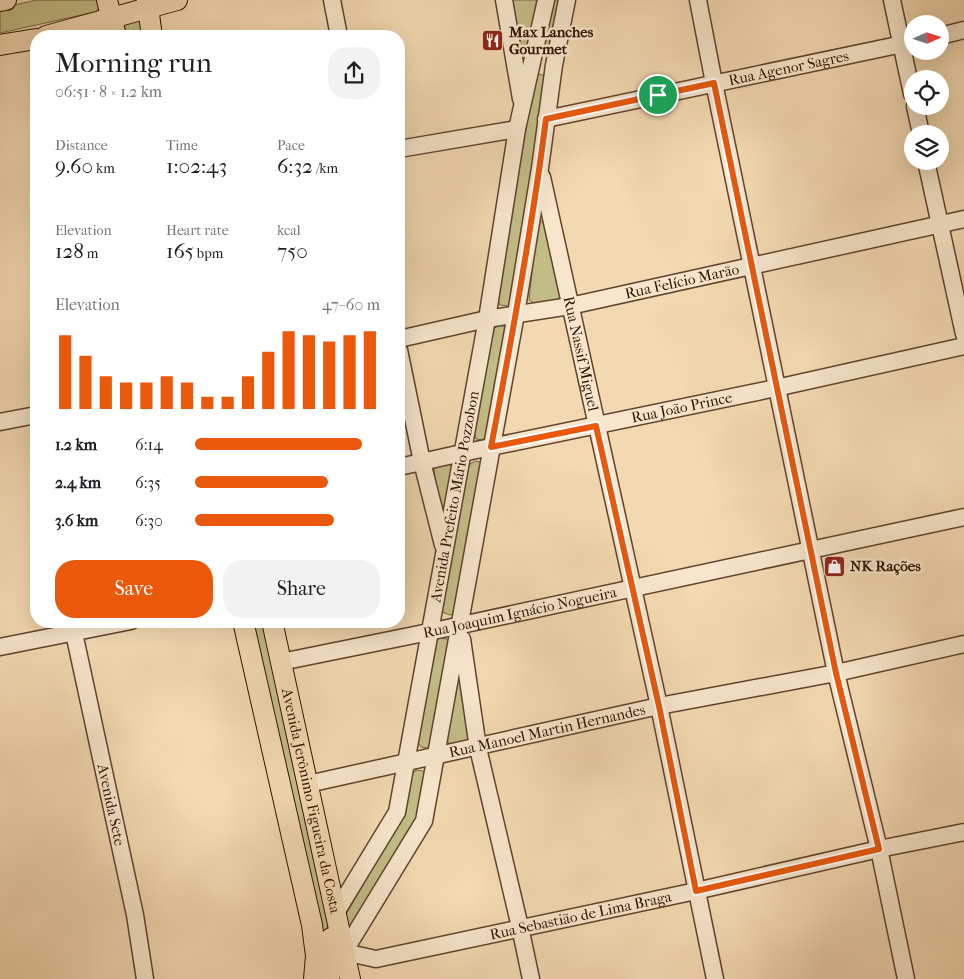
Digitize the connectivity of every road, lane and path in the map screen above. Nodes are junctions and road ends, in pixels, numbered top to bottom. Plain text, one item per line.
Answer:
1 (6, 0) edge
2 (107, 0) edge
3 (177, 0) edge
4 (332, 0) edge
5 (504, 0) edge
6 (546, 0) edge
7 (567, 0) edge
8 (698, 0) edge
9 (892, 0) edge
10 (0, 1) edge
11 (147, 4) edge
12 (114, 28) edge
13 (97, 30) edge
14 (151, 30) edge
15 (337, 30) edge
16 (964, 30) edge
17 (904, 34) edge
18 (949, 34) edge
19 (30, 40) edge
20 (904, 44) edge
21 (0, 45) edge
22 (514, 62) junction
23 (532, 63) junction
24 (554, 65) junction
25 (714, 83) junction
26 (522, 106) junction
27 (546, 119) junction
28 (517, 129) junction
29 (405, 148) edge
30 (540, 168) junction
31 (928, 170) edge
32 (964, 220) edge
33 (940, 224) junction
34 (752, 266) junction
35 (570, 306) junction
36 (516, 314) junction
37 (487, 319) junction
38 (964, 334) edge
39 (405, 338) edge
40 (964, 346) edge
41 (405, 379) edge
42 (776, 388) junction
43 (30, 416) edge
44 (0, 422) edge
45 (596, 426) junction
46 (491, 447) junction
47 (462, 453) junction
48 (422, 462) junction
49 (405, 466) edge
50 (964, 517) edge
51 (810, 550) junction
52 (445, 551) junction
53 (631, 588) junction
54 (460, 625) junction
55 (98, 628) edge
56 (245, 628) edge
57 (274, 628) edge
58 (429, 632) junction
59 (74, 633) junction
60 (964, 644) edge
61 (0, 647) edge
62 (281, 662) junction
63 (836, 673) junction
64 (659, 706) junction
65 (478, 748) junction
66 (437, 756) junction
67 (407, 763) junction
68 (308, 784) junction
69 (964, 832) edge
70 (879, 849) junction
71 (696, 891) junction
72 (335, 914) junction
73 (520, 927) junction
74 (344, 952) junction
75 (145, 979) edge
76 (314, 979) edge
77 (329, 979) edge
78 (350, 979) edge
79 (531, 979) edge
80 (715, 979) edge
81 (906, 979) edge

1 - 10 main road
2 - 12 main road
3 - 11 main road
4 - 15 street
5 - 22 street
6 - 23 street, Avenida Prefeito Mário Pozzobon
7 - 24 street, Avenida Prefeito Mário Pozzobon
8 - 25 street
9 - 17 street
11 - 12 main road
11 - 14 main road
12 - 13 main road
16 - 18 street
19 - 21 main road
20 - 25 street, Rua Agenor Sagres
22 - 23 street
22 - 26 street
23 - 24 street
23 - 26 street, Avenida Prefeito Mário Pozzobon
24 - 27 street, Avenida Prefeito Mário Pozzobon
25 - 27 street, Rua Agenor Sagres
25 - 34 street
26 - 28 street, Avenida Prefeito Mário Pozzobon
27 - 30 street, Avenida Prefeito Mário Pozzobon
28 - 29 street
28 - 37 street, Avenida Prefeito Mário Pozzobon
30 - 35 street, Rua Nassif Miguel
30 - 36 street, Avenida Prefeito Mário Pozzobon
31 - 33 street
32 - 33 street, Rua Felício Marão
33 - 34 street, Rua Felício Marão
33 - 38 street
34 - 35 street, Rua Felício Marão
34 - 42 street
35 - 36 street, Rua Felício Marão
35 - 45 street, Rua Nassif Miguel
36 - 37 street, Rua Felício Marão
36 - 46 street, Avenida Prefeito Mário Pozzobon
37 - 39 street, Rua Felício Marão
37 - 47 street, Avenida Prefeito Mário Pozzobon
40 - 42 street, Rua João Prince
41 - 48 street
42 - 45 street, Rua João Prince
42 - 51 street
43 - 44 street
45 - 46 street, Rua João Prince
45 - 53 street, Rua Nassif Miguel
46 - 47 street, Rua João Prince
46 - 54 street, Avenida Prefeito Mário Pozzobon
47 - 48 street, Rua João Prince
47 - 52 street, Avenida Prefeito Mário Pozzobon
48 - 49 street, Rua João Prince
48 - 52 street
50 - 51 street, Rua Joaquim Ignácio Nogueira
51 - 53 street, Rua Joaquim Ignácio Nogueira
51 - 63 street
52 - 58 street, Avenida Prefeito Mário Pozzobon
53 - 54 street, Rua Joaquim Ignácio Nogueira
53 - 64 street, Rua Nassif Miguel
54 - 58 street, Rua Joaquim Ignácio Nogueira
54 - 65 street
54 - 66 street, Avenida Prefeito Mário Pozzobon
55 - 59 street
56 - 76 main road, Avenida Jerônimo Figueira da Costa
57 - 62 main road, Avenida Jerônimo Figueira da Costa
58 - 62 street, Rua Joaquim Ignácio Nogueira
58 - 67 street, Avenida Prefeito Mário Pozzobon
59 - 61 street
59 - 75 street, Avenida Sete
60 - 63 street, Rua Manoel Martin Hernandes
62 - 68 main road, Avenida Jerônimo Figueira da Costa
63 - 64 street, Rua Manoel Martin Hernandes
63 - 70 street
64 - 65 street, Rua Manoel Martin Hernandes
64 - 71 street, Rua Nassif Miguel
65 - 66 street, Rua Manoel Martin Hernandes
65 - 73 street
66 - 67 street, Rua Manoel Martin Hernandes
66 - 74 street, Avenida Prefeito Mário Pozzobon
67 - 68 street, Rua Manoel Martin Hernandes
67 - 72 street, Avenida Prefeito Mário Pozzobon
68 - 72 main road, Avenida Jerônimo Figueira da Costa
69 - 70 street, Rua Sebastião de Lima Braga
70 - 71 street, Rua Sebastião de Lima Braga
70 - 81 street
71 - 73 street, Rua Sebastião de Lima Braga
71 - 80 street, Rua Nassif Miguel
72 - 74 main road, Avenida Jerônimo Figueira da Costa
72 - 77 main road, Avenida Prefeito Mário Pozzobon
73 - 74 street, Rua Sebastião de Lima Braga
73 - 79 street
74 - 78 main road, Avenida Jerônimo Figueira da Costa

